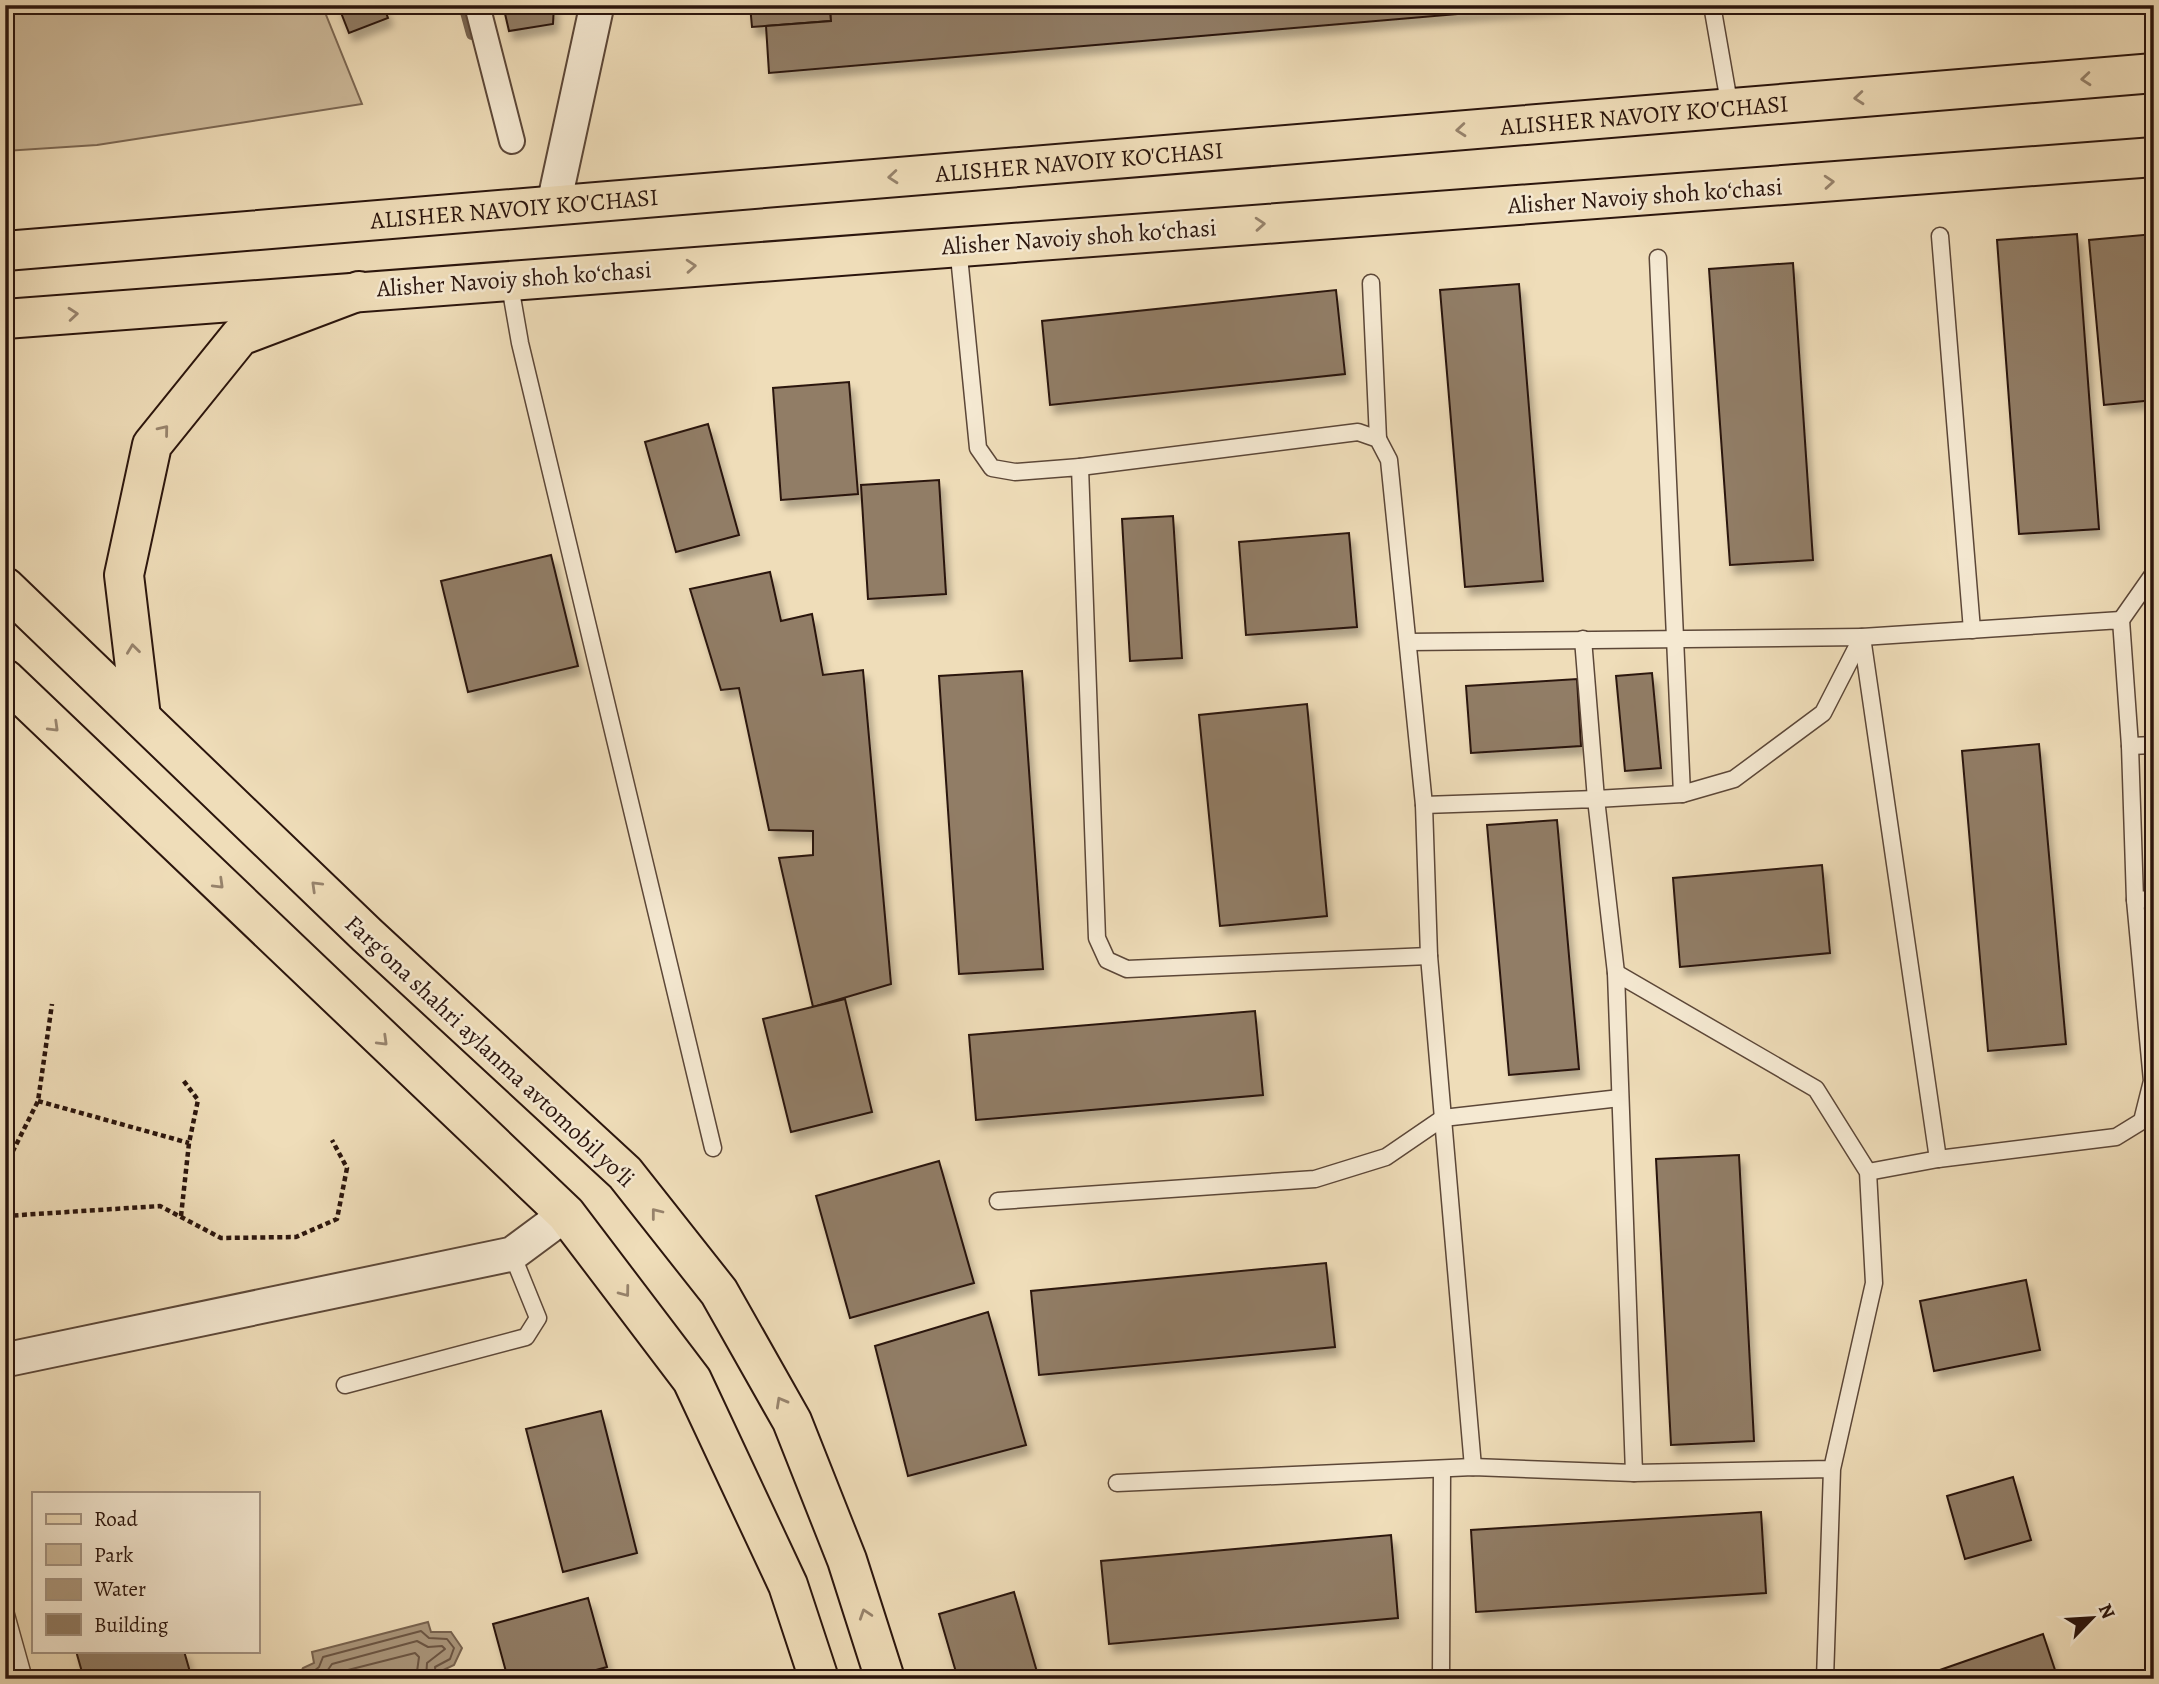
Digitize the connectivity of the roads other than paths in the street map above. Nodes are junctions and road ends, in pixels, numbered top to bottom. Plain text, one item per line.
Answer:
1 (477, 5) edge
2 (597, 5) edge
3 (1712, 5) edge
4 (2154, 73) edge
5 (1730, 108) junction
6 (512, 141) dead end
7 (2154, 157) edge
8 (554, 203) junction
9 (1940, 236) dead end
10 (958, 246) junction
11 (5, 251) edge
12 (1658, 258) dead end
13 (509, 280) junction
14 (1371, 283) dead end
15 (359, 291) junction
16 (5, 319) edge
17 (1378, 439) junction
18 (1080, 467) junction
19 (2154, 573) edge
20 (5, 587) edge
21 (2121, 620) junction
22 (1972, 630) junction
23 (1861, 637) junction
24 (1677, 638) junction
25 (1583, 639) junction
26 (1408, 642) junction
27 (5, 679) edge
28 (141, 717) junction
29 (2154, 744) edge
30 (2130, 746) junction
31 (1682, 794) junction
32 (1596, 799) junction
33 (1424, 804) junction
34 (2154, 899) edge
35 (2135, 900) junction
36 (1429, 956) junction
37 (1616, 973) junction
38 (1620, 1098) junction
39 (2149, 1106) edge
40 (1443, 1118) junction
41 (713, 1149) dead end
42 (1938, 1159) junction
43 (1868, 1172) junction
44 (998, 1201) dead end
45 (566, 1214) junction
46 (512, 1254) junction
47 (5, 1360) edge
48 (345, 1385) dead end
49 (1473, 1467) junction
50 (1832, 1469) junction
51 (1442, 1470) junction
52 (1634, 1473) junction
53 (1117, 1483) dead end
54 (5, 1611) edge
55 (24, 1679) edge
56 (819, 1679) edge
57 (885, 1679) edge
58 (1441, 1679) edge
59 (1825, 1679) edge

1 - 6 street
2 - 8 street
3 - 5 lane
4 -> 5 main road, ALISHER NAVOIY KO'CHASI
5 -> 8 main road, ALISHER NAVOIY KO'CHASI
10 -> 7 main road, Alisher Navoiy shoh koʻchasi
8 - 11 main road, ALISHER NAVOIY KO'CHASI
9 - 22 lane
13 -> 10 main road, Alisher Navoiy shoh koʻchasi
10 - 18 lane
12 - 24 lane
13 - 15 main road, Alisher Navoiy shoh koʻchasi
13 - 41 lane
14 - 17 lane
16 -> 15 main road, Alisher Navoiy shoh koʻchasi
28 -> 15 main road
17 - 18 lane
17 - 26 lane
18 - 36 lane
19 - 21 lane
20 - 28 main road, Fargʻona shahri aylanma avtomobil yoʻli
21 - 22 lane
21 - 30 lane
22 - 23 lane
23 - 24 lane
23 - 31 lane
23 - 42 lane
24 - 25 lane
24 - 31 lane
25 - 26 lane
25 - 32 lane
26 - 33 lane
27 -> 45 main road
57 -> 28 main road, Fargʻona shahri aylanma avtomobil yoʻli
29 - 30 lane
30 - 35 lane
31 - 32 lane
32 - 33 lane
32 - 37 lane
33 - 36 lane
34 - 35 lane
35 - 39 lane
36 - 40 lane
37 - 38 lane
37 - 43 lane
38 - 40 lane
38 - 52 lane
39 - 42 lane
40 - 44 lane
40 - 49 lane
42 - 43 lane
43 - 50 lane
45 - 46 street
45 -> 56 main road
46 - 47 street
46 - 48 lane
49 - 51 lane
49 - 52 lane
50 - 52 lane
50 - 59 lane
51 - 53 lane
51 - 58 lane
54 - 55 lane

